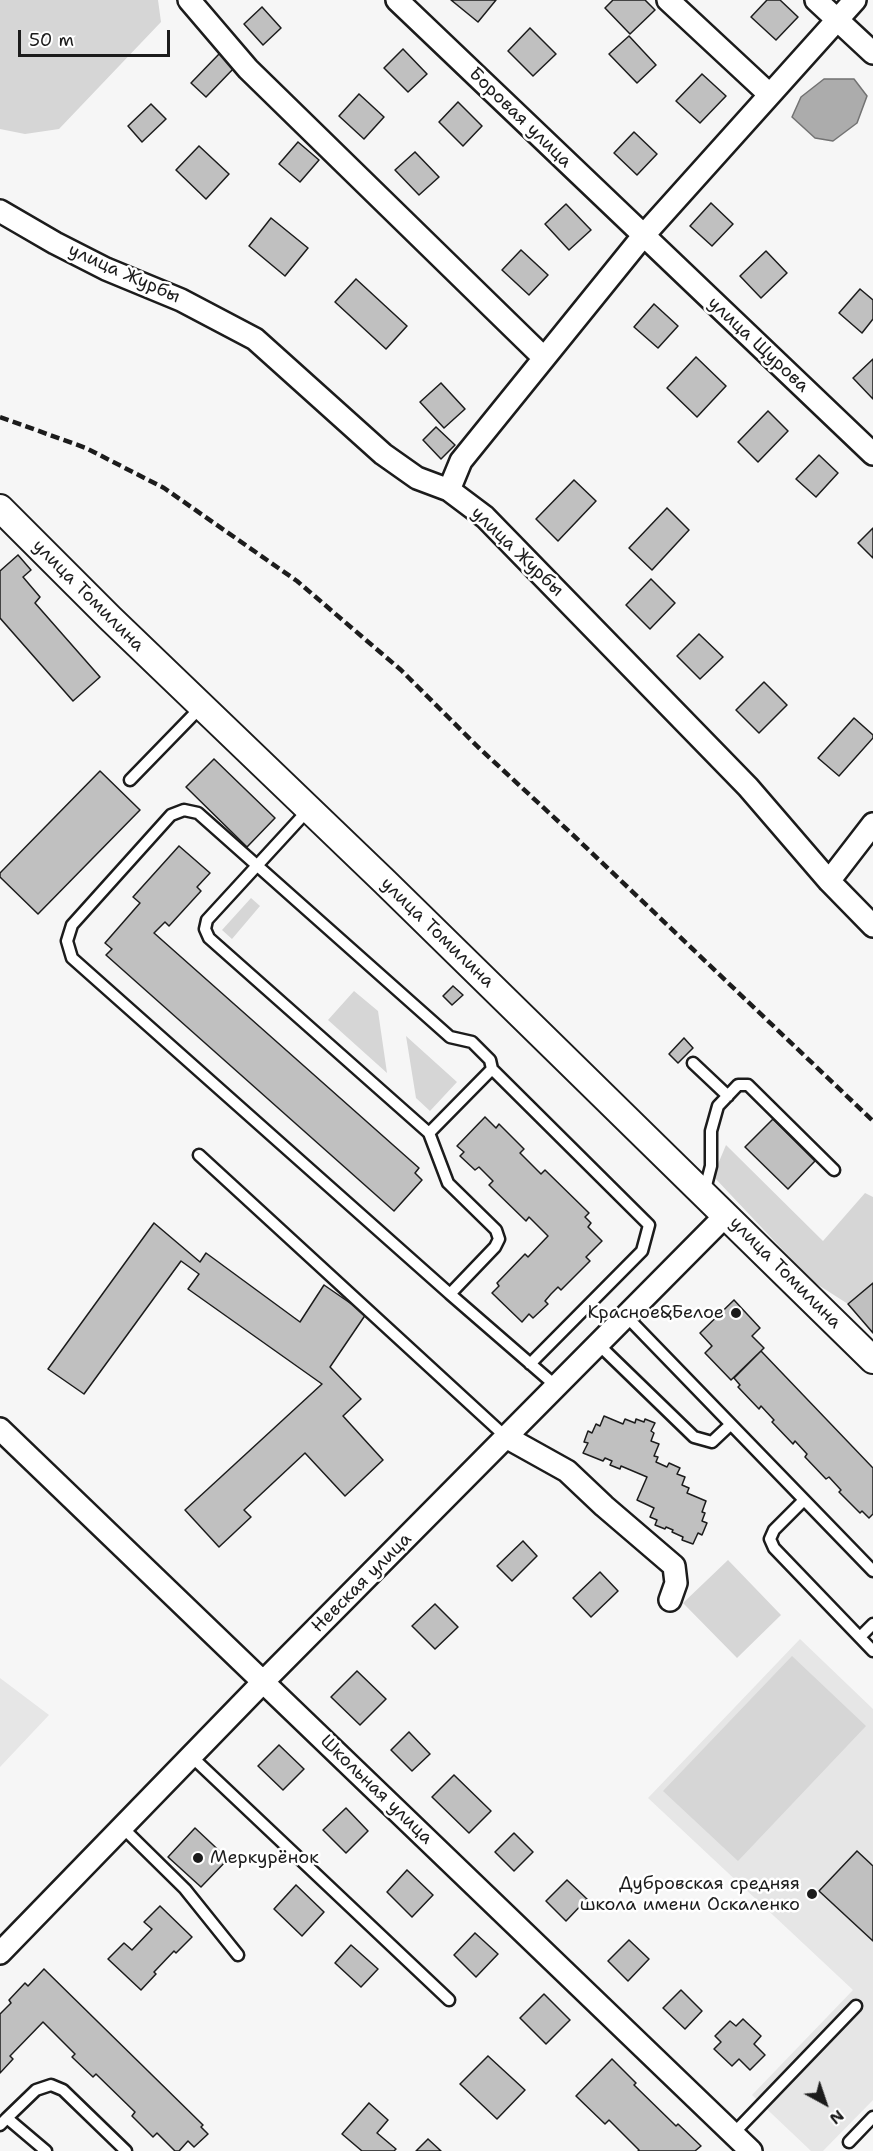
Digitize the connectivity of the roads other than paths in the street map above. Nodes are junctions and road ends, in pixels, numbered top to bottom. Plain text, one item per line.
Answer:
1 (189, 0) edge
2 (397, 0) edge
3 (668, 0) edge
4 (816, 0) edge
5 (855, 0) edge
6 (836, 19) junction
7 (873, 53) edge
8 (769, 94) junction
9 (0, 211) edge
10 (643, 236) junction
11 (543, 357) junction
12 (873, 454) edge
13 (449, 490) junction
14 (0, 508) edge
15 (202, 706) junction
16 (130, 780) dead end
17 (309, 809) junction
18 (873, 824) edge
19 (256, 865) junction
20 (828, 881) junction
21 (873, 926) edge
22 (693, 1063) dead end
23 (492, 1069) junction
24 (728, 1096) junction
25 (429, 1133) junction
26 (200, 1155) dead end
27 (834, 1170) dead end
28 (704, 1192) junction
29 (726, 1215) junction
30 (450, 1294) junction
31 (626, 1316) junction
32 (598, 1344) junction
33 (873, 1360) edge
34 (530, 1364) junction
35 (556, 1386) junction
36 (730, 1425) junction
37 (0, 1429) edge
38 (506, 1437) junction
39 (804, 1500) junction
40 (873, 1571) edge
41 (670, 1600) dead end
42 (873, 1624) edge
43 (860, 1637) junction
44 (873, 1651) edge
45 (264, 1681) junction
46 (192, 1756) junction
47 (123, 1828) junction
48 (0, 1953) edge
49 (238, 1955) dead end
50 (449, 2000) dead end
51 (856, 2006) dead end
52 (873, 2117) edge
53 (4, 2121) edge
54 (733, 2134) junction
55 (849, 2142) dead end
56 (46, 2151) edge
57 (126, 2151) edge
58 (751, 2151) edge

1 - 11 street
2 - 10 street, Боровая улица
3 - 8 street
4 - 6 street
5 - 6 street
6 - 7 street
6 - 8 street
8 - 10 street
9 - 13 street, улица Журбы
10 - 11 street
10 - 12 street, улица Щурова
11 - 13 street
13 - 20 street, улица Журбы
14 - 15 street, улица Томилина
15 - 16 lane
15 - 17 street, улица Томилина
17 - 19 lane
17 - 28 street, улица Томилина
18 - 20 street
19 - 23 lane
19 - 25 lane
19 - 30 lane
20 - 21 street, улица Журбы
22 - 24 lane
23 - 25 lane
23 - 34 lane
24 - 27 lane
24 - 28 lane
25 - 30 lane
26 - 38 lane
28 - 29 street, улица Томилина
29 - 31 street, Невская улица
29 - 33 street, улица Томилина
30 - 34 lane
31 - 32 street, Невская улица
31 - 36 lane
32 - 35 street, Невская улица
32 - 36 lane
34 - 35 lane
35 - 38 street, Невская улица
36 - 39 lane
37 - 45 street, Школьная улица
38 - 41 street
38 - 45 street, Невская улица
39 - 40 lane
39 - 43 lane
42 - 43 lane
43 - 44 lane
45 - 46 street, Невская улица
45 - 54 street, Школьная улица
46 - 47 street, Невская улица
46 - 50 lane
47 - 48 street, Невская улица
47 - 49 lane
51 - 54 lane
52 - 55 lane
53 - 56 lane
53 - 57 lane
54 - 58 street, Школьная улица

